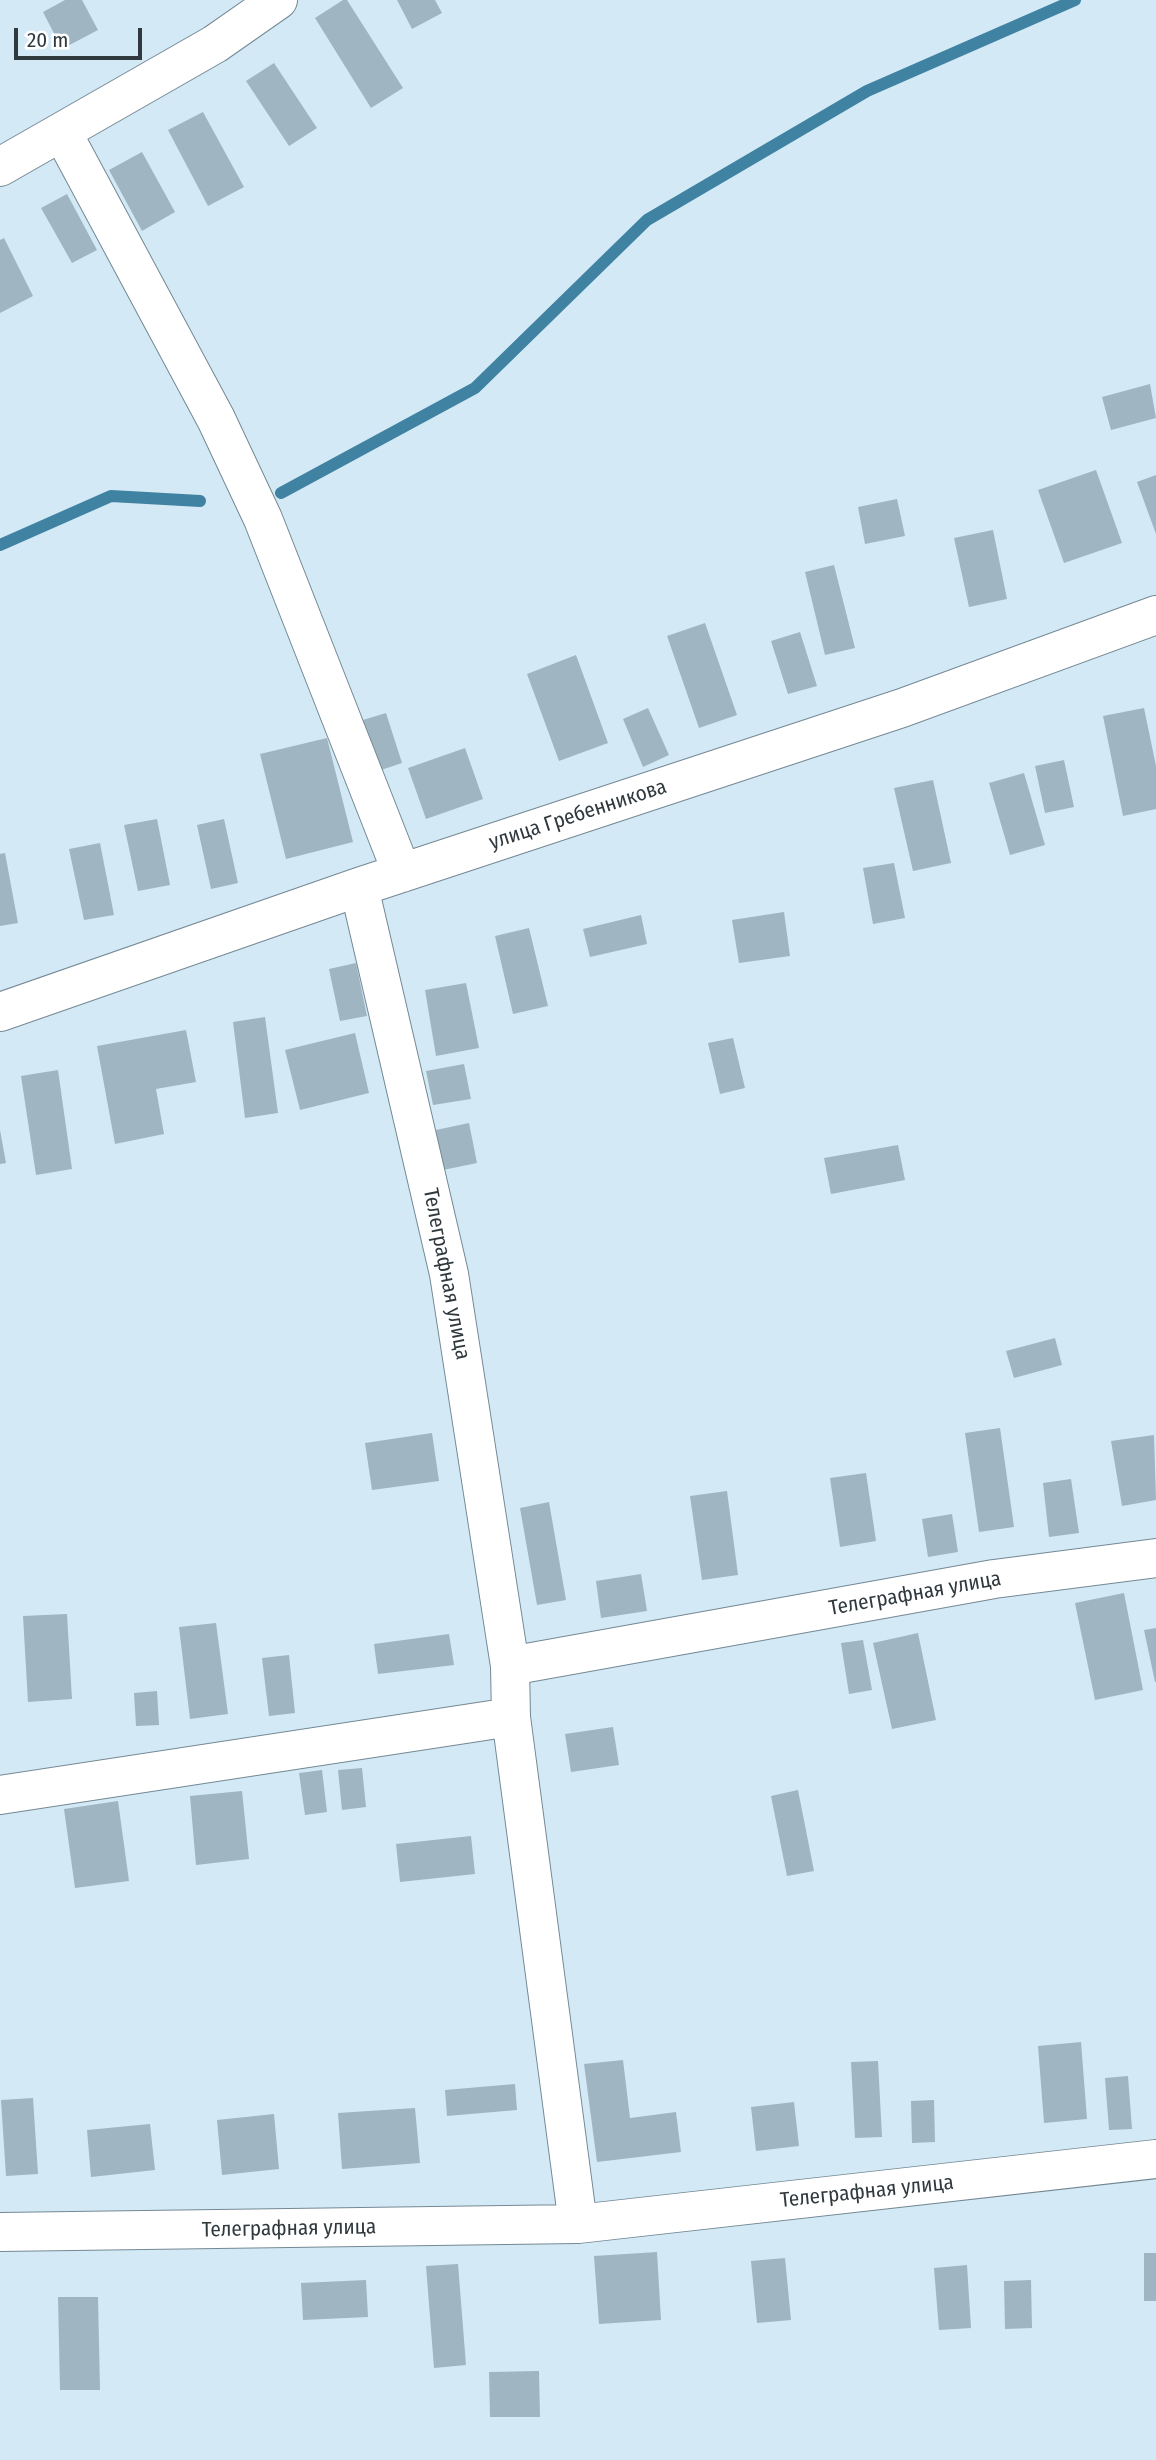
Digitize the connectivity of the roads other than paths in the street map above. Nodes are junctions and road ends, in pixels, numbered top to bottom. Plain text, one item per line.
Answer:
1 (278, 0) edge
2 (62, 132) junction
3 (0, 167) edge
4 (1156, 615) edge
5 (402, 873) junction
6 (359, 887) junction
7 (0, 1012) edge
8 (1156, 1558) edge
9 (510, 1666) junction
10 (511, 1717) junction
11 (0, 1794) edge
12 (1156, 2160) edge
13 (578, 2224) junction
14 (0, 2232) edge

1 - 2 street
2 - 3 street
2 - 5 street
4 - 5 street, улица Гребенникова
5 - 6 street, улица Гребенникова
6 - 7 street, улица Гребенникова
6 - 9 street, Телеграфная улица
8 - 9 street, Телеграфная улица
9 - 10 street, Телеграфная улица
10 - 11 street
10 - 13 street, Телеграфная улица
12 - 13 street, Телеграфная улица
13 - 14 street, Телеграфная улица

